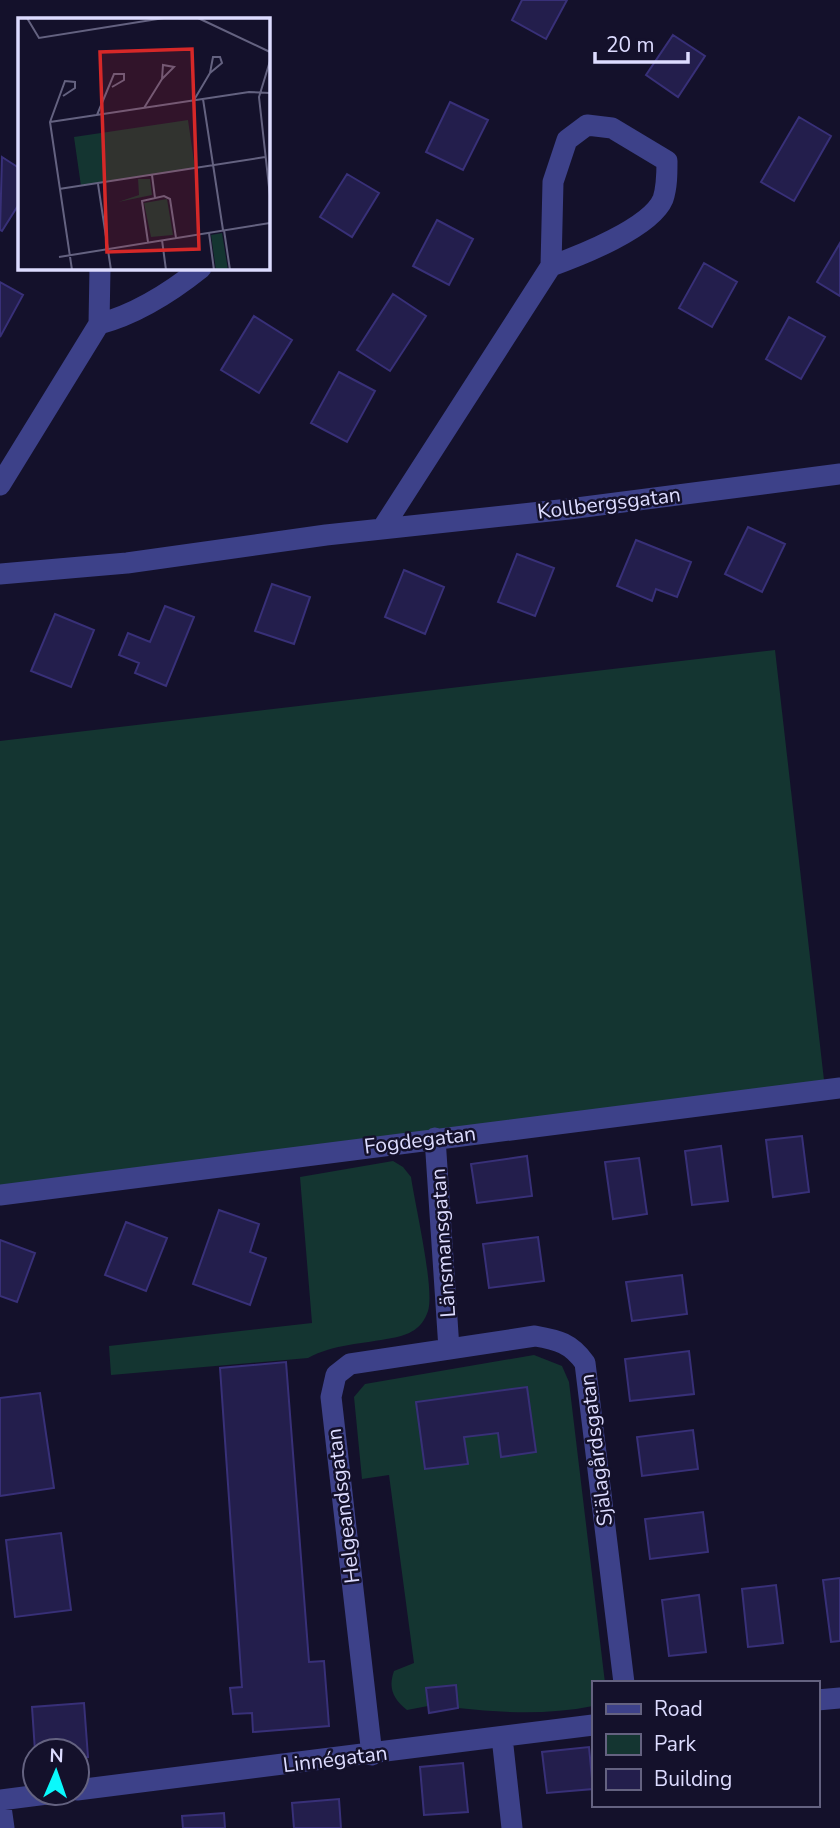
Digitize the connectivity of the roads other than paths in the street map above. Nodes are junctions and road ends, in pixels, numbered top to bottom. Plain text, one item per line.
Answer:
1 (551, 266) junction
2 (100, 270) edge
3 (198, 270) edge
4 (99, 324) junction
5 (839, 472) edge
6 (0, 485) edge
7 (382, 529) junction
8 (0, 574) edge
9 (840, 1088) edge
10 (435, 1138) junction
11 (0, 1195) edge
12 (449, 1349) junction
13 (624, 1681) edge
14 (840, 1698) edge
15 (819, 1700) edge
16 (592, 1725) edge
17 (502, 1737) junction
18 (372, 1755) junction
19 (91, 1788) edge
20 (21, 1797) edge
21 (0, 1800) edge
22 (4, 1828) edge
23 (512, 1828) edge

1 - 1 street
1 - 7 street
2 - 4 street
3 - 4 street
4 - 6 street
5 - 7 street, Kollbergsgatan
7 - 8 street, Kollbergsgatan
9 - 10 street, Fogdegatan
10 - 11 street, Fogdegatan
10 - 12 street, Länsmansgatan
12 - 13 street, Själagårdsgatan
12 - 18 street, Helgeandsgatan
14 - 15 street
16 - 17 street, Linnégatan
17 - 18 street, Linnégatan
17 - 23 street
18 - 19 street, Linnégatan
20 - 21 street
21 - 22 street

